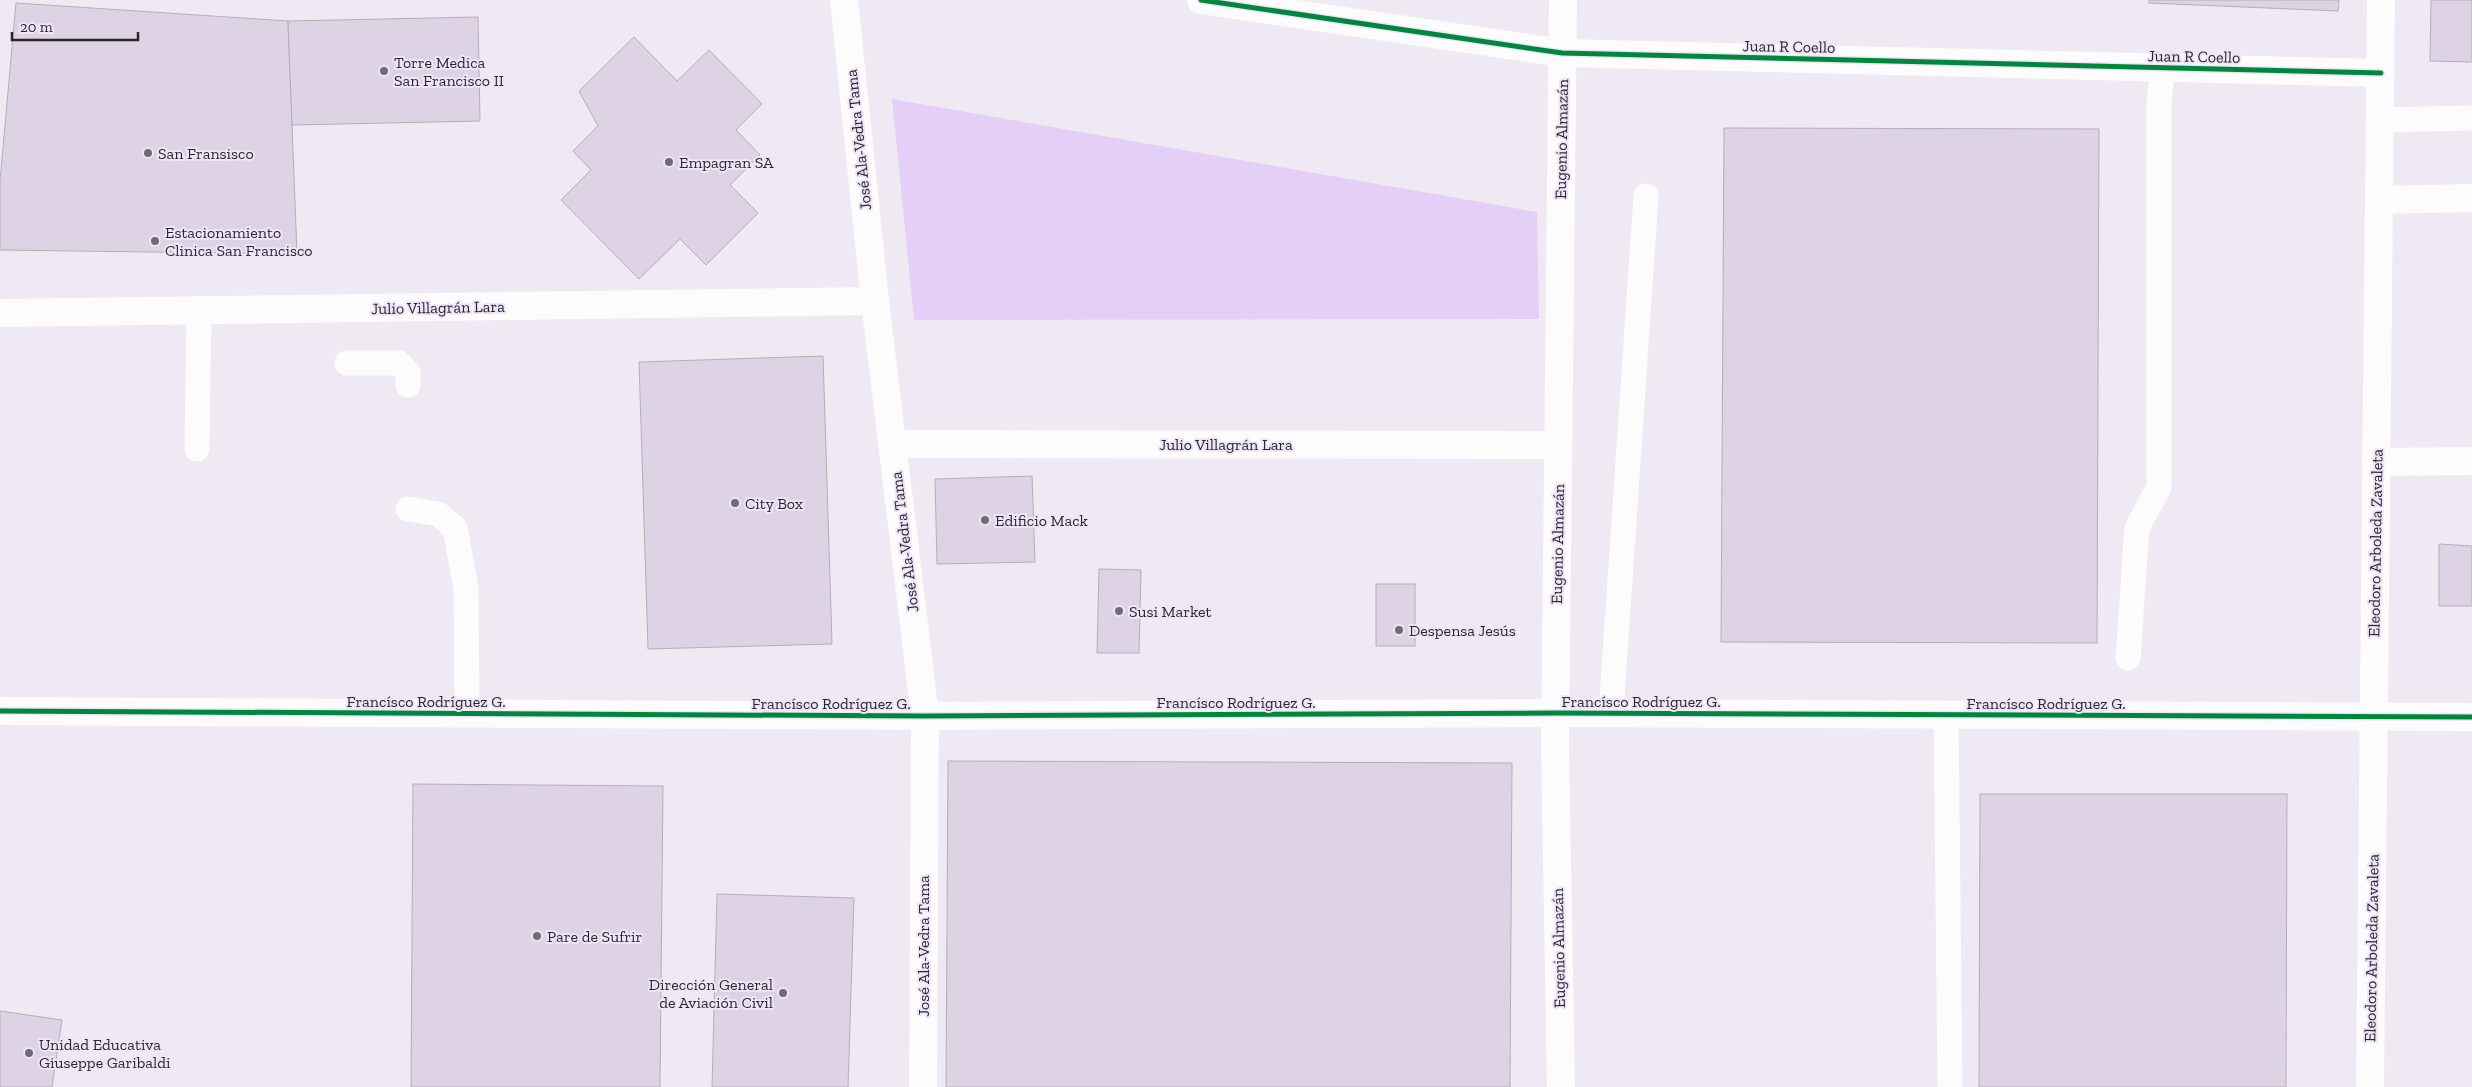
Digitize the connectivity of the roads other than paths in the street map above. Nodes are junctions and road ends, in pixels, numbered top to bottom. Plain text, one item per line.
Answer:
1 (844, 0) edge
2 (1200, 0) edge
3 (1563, 0) edge
4 (2382, 0) edge
5 (1562, 53) junction
6 (2163, 68) junction
7 (2381, 73) junction
8 (2472, 118) edge
9 (2380, 120) junction
10 (1646, 196) dead end
11 (2472, 198) edge
12 (2379, 200) junction
13 (875, 302) junction
14 (199, 310) junction
15 (0, 313) edge
16 (347, 363) dead end
17 (408, 385) dead end
18 (893, 444) junction
19 (1558, 445) junction
20 (198, 449) dead end
21 (2472, 461) edge
22 (2376, 462) junction
23 (408, 509) dead end
24 (2128, 658) dead end
25 (0, 711) edge
26 (468, 713) junction
27 (1556, 713) junction
28 (1611, 713) junction
29 (1946, 714) junction
30 (925, 716) junction
31 (2374, 717) junction
32 (2472, 717) edge
33 (922, 1087) edge
34 (1561, 1087) edge
35 (1950, 1087) edge
36 (2370, 1087) edge

1 - 13 street, José Ala-Vedra Tama
2 - 5 street, Juan R Coello
3 - 5 street, Eugenio Almazán
4 - 7 street, Eleodoro Arboleda Zavaleta
5 - 6 street, Juan R Coello
5 - 19 street, Eugenio Almazán
6 - 7 street, Juan R Coello
6 - 24 lane
7 - 9 street, Eleodoro Arboleda Zavaleta
8 - 9 lane
9 - 12 street, Eleodoro Arboleda Zavaleta
10 - 28 lane
11 - 12 street
12 - 22 street, Eleodoro Arboleda Zavaleta
13 - 14 street, Julio Villagrán Lara
13 - 18 street, José Ala-Vedra Tama
14 - 15 street, Julio Villagrán Lara
14 - 20 lane
16 - 17 lane
18 - 19 street, Julio Villagrán Lara
18 - 30 street, José Ala-Vedra Tama
19 - 27 street, Eugenio Almazán
21 - 22 street
22 - 31 street, Eleodoro Arboleda Zavaleta
23 - 26 lane
25 - 26 street, Francísco Rodríguez G.
26 - 30 street, Francísco Rodríguez G.
27 - 28 street, Francísco Rodríguez G.
27 - 30 street, Francísco Rodríguez G.
27 - 34 street, Eugenio Almazán
28 - 29 street, Francísco Rodríguez G.
29 - 31 street, Francísco Rodríguez G.
29 - 35 lane
30 - 33 street, José Ala-Vedra Tama
31 - 32 street, Francísco Rodríguez G.
31 - 36 street, Eleodoro Arboleda Zavaleta

